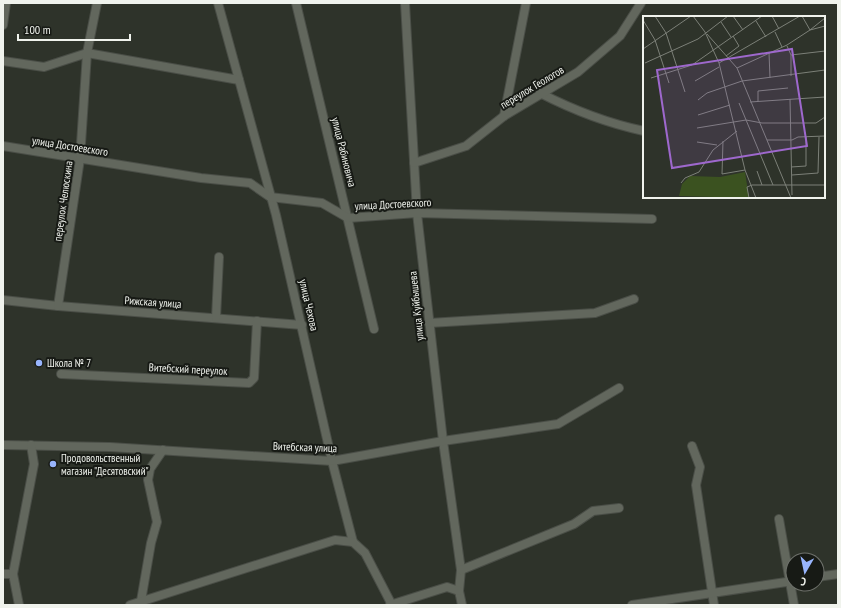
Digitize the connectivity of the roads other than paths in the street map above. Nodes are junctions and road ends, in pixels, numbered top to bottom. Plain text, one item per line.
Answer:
1 (6, 3) edge
2 (97, 3) edge
3 (218, 3) edge
4 (296, 3) edge
5 (405, 3) edge
6 (526, 3) edge
7 (641, 3) edge
8 (3, 24) edge
9 (87, 53) junction
10 (3, 61) edge
11 (238, 80) junction
12 (540, 93) junction
13 (504, 116) junction
14 (643, 131) edge
15 (3, 146) edge
16 (80, 159) junction
17 (414, 163) junction
18 (270, 197) junction
19 (417, 213) junction
20 (348, 218) junction
21 (652, 219) dead end
22 (219, 257) dead end
23 (634, 299) dead end
24 (3, 300) edge
25 (58, 306) junction
26 (216, 318) junction
27 (257, 321) junction
28 (429, 323) junction
29 (302, 325) junction
30 (374, 329) dead end
31 (61, 374) dead end
32 (619, 388) dead end
33 (443, 441) junction
34 (3, 445) edge
35 (30, 445) junction
36 (692, 446) dead end
37 (162, 450) junction
38 (332, 461) junction
39 (619, 508) dead end
40 (779, 519) dead end
41 (353, 542) junction
42 (786, 552) edge
43 (461, 570) junction
44 (3, 574) edge
45 (13, 574) junction
46 (838, 574) edge
47 (825, 576) edge
48 (785, 582) edge
49 (459, 591) junction
50 (793, 592) edge
51 (712, 593) junction
52 (142, 601) junction
53 (19, 605) edge
54 (130, 605) edge
55 (391, 605) edge
56 (462, 605) edge
57 (632, 605) edge
58 (714, 605) edge
59 (794, 605) edge

1 - 8 street
2 - 9 street, переулок Челюскина
3 - 11 street, улица Чехова
4 - 20 street, улица Рабиновича
5 - 17 street, улица Куйбышева
6 - 13 street
7 - 12 street, переулок Геологов
9 - 10 street
9 - 11 street
9 - 16 street, переулок Челюскина
11 - 18 street, улица Чехова
12 - 13 street, переулок Геологов
12 - 14 street
13 - 17 street, переулок Геологов
15 - 16 street, улица Достоевского
16 - 18 street, улица Достоевского
16 - 25 street, переулок Челюскина
17 - 19 street, улица Куйбышева
18 - 20 street, улица Достоевского
18 - 29 street, улица Чехова
19 - 20 street, улица Достоевского
19 - 21 street, улица Достоевского
19 - 28 street, улица Куйбышева
20 - 30 street, улица Рабиновича
22 - 26 street
23 - 28 street
24 - 25 street, Рижская улица
25 - 26 street, Рижская улица
26 - 27 street, Рижская улица
27 - 29 street, Рижская улица
27 - 31 street, Витебский переулок
28 - 33 street, улица Куйбышева
29 - 38 street, улица Чехова
32 - 33 street, Витебская улица
33 - 38 street, Витебская улица
33 - 43 street, улица Куйбышева
34 - 35 street, Витебская улица
35 - 37 street, Витебская улица
35 - 45 street
36 - 51 street
37 - 38 street, Витебская улица
37 - 52 street
38 - 41 street, улица Чехова
39 - 43 street
40 - 42 street
41 - 52 street
41 - 55 street, улица Чехова
43 - 49 street, улица Куйбышева
44 - 45 street
45 - 53 street
46 - 47 street
48 - 51 street
49 - 55 street
49 - 56 street, улица Куйбышева
50 - 59 street
51 - 57 street
51 - 58 street
52 - 54 street

